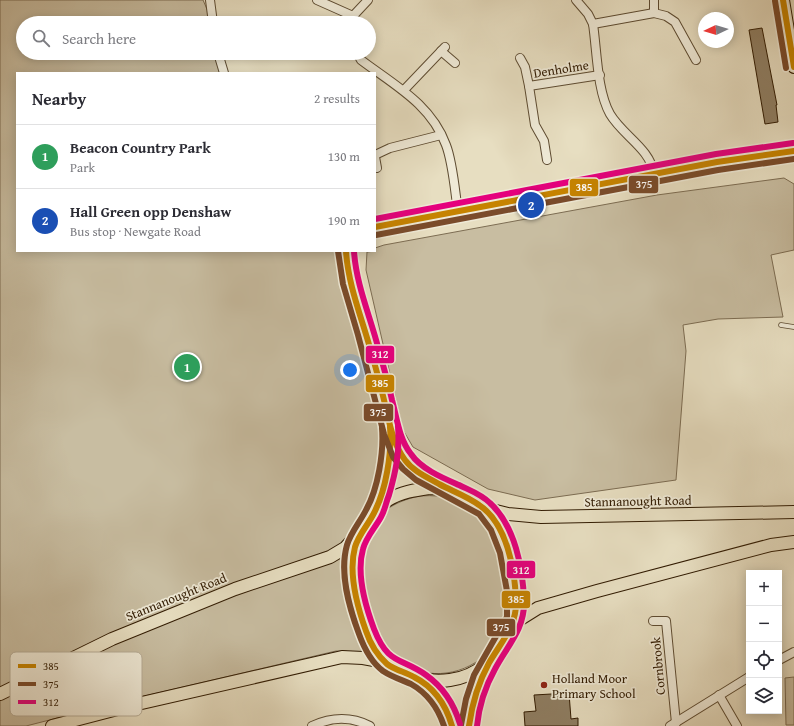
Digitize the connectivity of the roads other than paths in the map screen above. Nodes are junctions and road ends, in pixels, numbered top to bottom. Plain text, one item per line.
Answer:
1 (210, 0) edge
2 (317, 0) edge
3 (368, 0) edge
4 (576, 0) edge
5 (654, 0) edge
6 (783, 0) edge
7 (654, 13) junction
8 (213, 16) edge
9 (345, 16) edge
10 (355, 16) edge
11 (594, 24) junction
12 (692, 50) junction
13 (684, 54) dead end
14 (520, 58) dead end
15 (220, 60) edge
16 (361, 60) edge
17 (696, 60) dead end
18 (455, 63) dead end
19 (794, 67) edge
20 (224, 72) edge
21 (600, 76) junction
22 (529, 86) junction
23 (404, 90) junction
24 (441, 135) junction
25 (794, 151) edge
26 (376, 155) edge
27 (543, 155) dead end
28 (376, 162) edge
29 (377, 168) dead end
30 (654, 174) junction
31 (458, 212) junction
32 (376, 227) edge
33 (346, 252) edge
34 (781, 325) dead end
35 (794, 327) edge
36 (390, 428) junction
37 (448, 490) junction
38 (484, 508) junction
39 (374, 512) junction
40 (794, 512) edge
41 (362, 530) junction
42 (794, 542) edge
43 (653, 622) dead end
44 (514, 623) junction
45 (86, 652) edge
46 (794, 652) edge
47 (782, 658) edge
48 (385, 662) junction
49 (490, 662) junction
50 (417, 678) junction
51 (747, 678) edge
52 (10, 689) edge
53 (0, 694) edge
54 (719, 695) junction
55 (142, 703) edge
56 (91, 716) edge
57 (673, 724) edge
58 (52, 726) edge
59 (312, 726) edge
60 (370, 726) edge
61 (452, 726) edge
62 (470, 726) edge
63 (737, 726) edge

1 - 8 street
2 - 9 street
3 - 10 street
4 - 11 street, Denholme
5 - 7 street
6 - 19 main road
7 - 11 street
7 - 12 street
11 - 21 street, Denholme
12 - 13 street
12 - 17 street
14 - 22 street
15 - 20 street
16 - 23 street
18 - 23 street
21 - 22 street, Denholme
21 - 30 street, Denholme
22 - 27 street, Denholme
23 - 24 street
24 - 26 street
24 - 31 street
25 - 30 main road
28 - 29 street
30 - 31 main road
31 - 32 main road
33 - 36 main road
34 - 35 lane
36 - 37 main road
36 - 39 main road
37 - 38 main road
37 - 39 main road
38 - 40 main road, Stannanought Road
38 - 44 main road
39 - 41 main road
41 - 45 main road, Stannanought Road
41 - 48 main road
42 - 44 main road
43 - 57 street, Cornbrook
44 - 49 main road
46 - 47 street
48 - 50 main road
48 - 55 main road
49 - 50 main road
49 - 62 main road
50 - 61 main road
51 - 54 street, Cornbrook
52 - 53 main road, Stannanought Road
54 - 57 street, Cornbrook
54 - 63 street
56 - 58 main road
59 - 60 street

